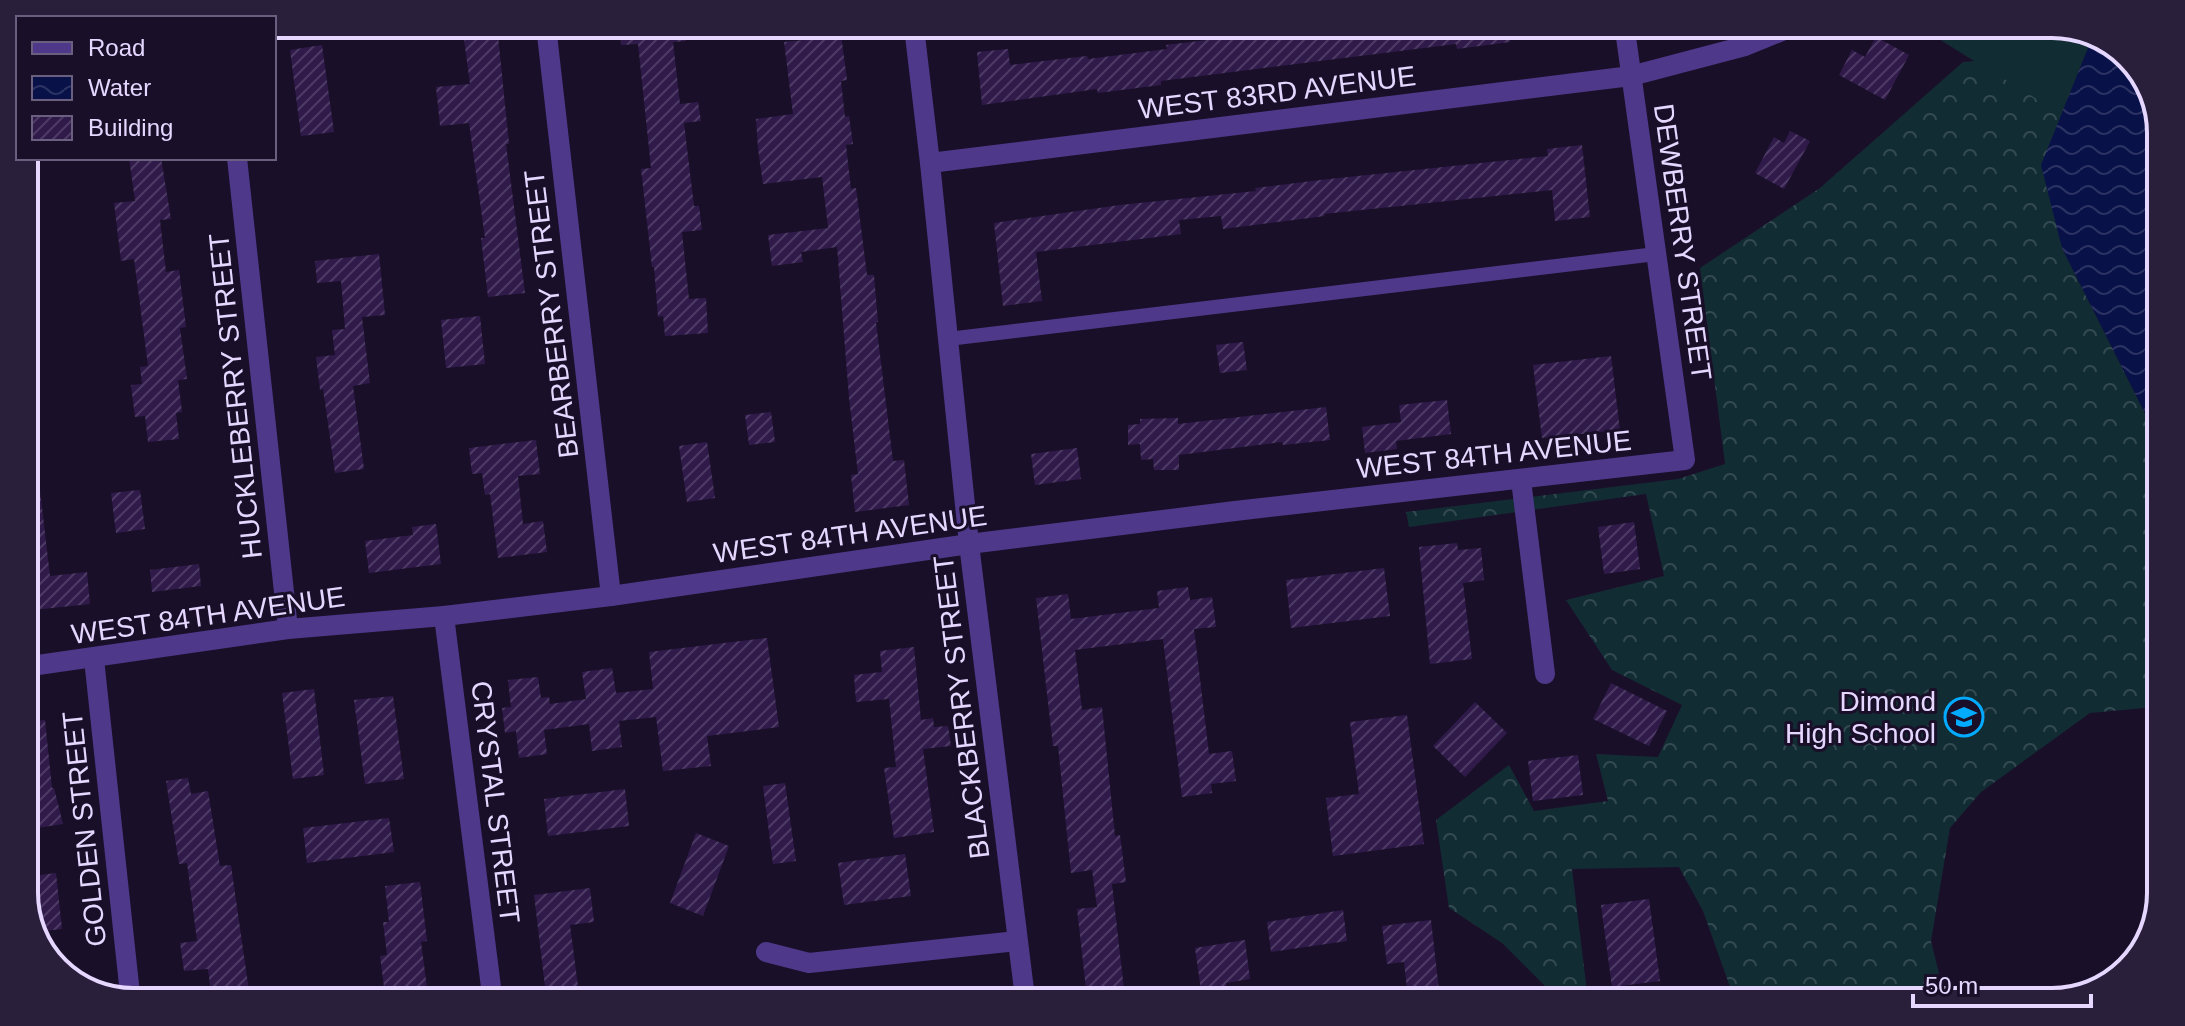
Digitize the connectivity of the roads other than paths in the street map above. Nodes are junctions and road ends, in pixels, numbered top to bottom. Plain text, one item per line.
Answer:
1 (547, 38) edge
2 (915, 38) edge
3 (1626, 38) edge
4 (1765, 38) edge
5 (1631, 76) junction
6 (237, 160) edge
7 (930, 163) junction
8 (1656, 254) junction
9 (948, 339) junction
10 (1685, 460) joint
11 (1521, 480) junction
12 (969, 544) junction
13 (611, 596) junction
14 (444, 616) junction
15 (288, 629) junction
16 (94, 659) junction
17 (38, 665) edge
18 (1545, 674) dead end
19 (1017, 941) junction
20 (766, 952) dead end
21 (129, 988) edge
22 (491, 988) edge
23 (1024, 988) edge

1 - 13 street, BEARBERRY STREET
2 - 7 street, BLACKBERRY STREET
3 - 5 street, DEWBERRY STREET
4 - 5 street, WEST 83RD AVENUE
5 - 7 street, WEST 83RD AVENUE
5 - 8 street, DEWBERRY STREET
6 - 15 street, HUCKLEBERRY STREET
7 - 9 street, BLACKBERRY STREET
8 - 9 lane
8 - 10 street, DEWBERRY STREET
9 - 12 street, BLACKBERRY STREET
10 - 11 street, WEST 84TH AVENUE
11 - 12 street, WEST 84TH AVENUE
11 - 18 street
12 - 13 street, WEST 84TH AVENUE
12 - 19 street, BLACKBERRY STREET
13 - 14 street, WEST 84TH AVENUE
14 - 15 street, WEST 84TH AVENUE
14 - 22 street, CRYSTAL STREET
15 - 16 street, WEST 84TH AVENUE
16 - 17 street, WEST 84TH AVENUE
16 - 21 street, GOLDEN STREET
19 - 20 street
19 - 23 street, BLACKBERRY STREET

